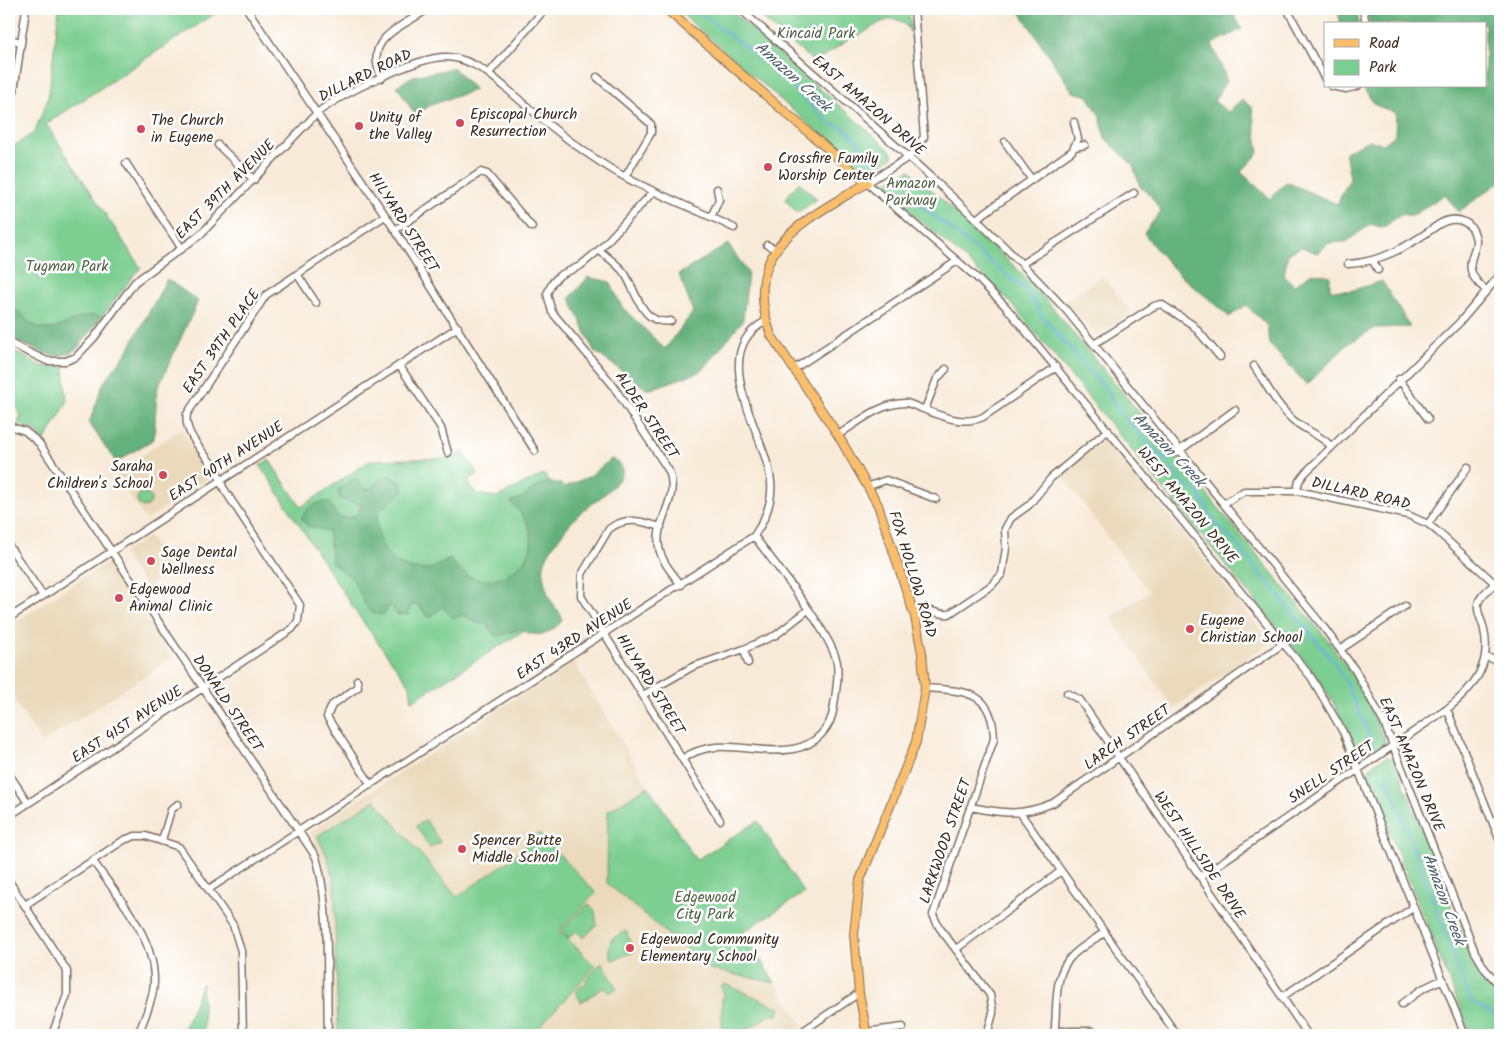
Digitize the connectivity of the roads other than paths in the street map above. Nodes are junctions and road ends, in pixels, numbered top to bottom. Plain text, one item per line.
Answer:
1 (26, 9) edge
2 (247, 9) edge
3 (428, 9) edge
4 (545, 9) edge
5 (666, 9) edge
6 (740, 9) edge
7 (914, 9) edge
8 (1287, 9) edge
9 (1363, 9) edge
10 (1366, 22) edge
11 (9, 40) edge
12 (21, 42) junction
13 (489, 73) junction
14 (597, 77) dead end
15 (1324, 77) edge
16 (382, 78) junction
17 (9, 102) edge
18 (316, 113) junction
19 (1074, 122) dead end
20 (1005, 142) dead end
21 (218, 145) dead end
22 (1085, 145) dead end
23 (1075, 147) junction
24 (909, 157) junction
25 (126, 163) dead end
26 (625, 177) junction
27 (254, 180) junction
28 (1032, 180) junction
29 (867, 183) junction
30 (717, 189) dead end
31 (654, 191) junction
32 (1134, 193) dead end
33 (385, 216) junction
34 (711, 217) junction
35 (976, 219) junction
36 (532, 227) dead end
37 (734, 228) dead end
38 (395, 230) junction
39 (767, 245) dead end
40 (182, 249) junction
41 (775, 249) junction
42 (599, 250) junction
43 (957, 261) junction
44 (1373, 261) junction
45 (1023, 263) junction
46 (1348, 264) dead end
47 (1378, 270) dead end
48 (297, 274) junction
49 (1500, 275) edge
50 (1487, 291) junction
51 (316, 303) dead end
52 (671, 321) dead end
53 (766, 321) junction
54 (458, 327) junction
55 (9, 342) edge
56 (1094, 344) junction
57 (1220, 357) dead end
58 (399, 365) junction
59 (1254, 366) dead end
60 (1056, 367) junction
61 (794, 369) junction
62 (946, 369) dead end
63 (1399, 379) junction
64 (925, 409) junction
65 (1235, 410) dead end
66 (1428, 419) dead end
67 (9, 426) edge
68 (1108, 430) junction
69 (838, 435) junction
70 (1331, 446) junction
71 (1178, 451) junction
72 (535, 452) dead end
73 (448, 453) dead end
74 (1468, 467) dead end
75 (220, 480) junction
76 (869, 486) junction
77 (1297, 492) junction
78 (936, 499) dead end
79 (1225, 502) junction
80 (1428, 524) junction
81 (662, 527) junction
82 (754, 536) junction
83 (9, 546) edge
84 (110, 550) junction
85 (681, 585) junction
86 (1498, 585) edge
87 (43, 596) junction
88 (1405, 606) dead end
89 (912, 609) junction
90 (808, 610) junction
91 (9, 618) edge
92 (605, 634) junction
93 (1284, 643) junction
94 (744, 649) junction
95 (1341, 649) junction
96 (1485, 657) junction
97 (1500, 661) edge
98 (748, 663) dead end
99 (358, 680) dead end
100 (925, 688) junction
101 (204, 689) junction
102 (1067, 693) dead end
103 (643, 695) junction
104 (1447, 709) junction
105 (1393, 745) junction
106 (682, 758) junction
107 (1119, 758) junction
108 (1358, 769) junction
109 (9, 774) edge
110 (371, 785) junction
111 (28, 803) junction
112 (178, 804) dead end
113 (971, 807) junction
114 (1020, 814) junction
115 (9, 816) edge
116 (720, 820) dead end
117 (299, 831) junction
118 (162, 840) junction
119 (1500, 841) edge
120 (93, 860) junction
121 (1061, 871) junction
122 (1200, 877) junction
123 (9, 880) edge
124 (209, 889) junction
125 (25, 905) junction
126 (1414, 908) junction
127 (1105, 932) junction
128 (956, 949) junction
129 (1442, 980) junction
130 (1500, 986) edge
131 (859, 993) junction
132 (1282, 997) junction
133 (1402, 1004) dead end
134 (903, 1027) dead end
135 (1092, 1031) dead end
136 (1055, 1033) edge
137 (866, 1034) edge
138 (52, 1035) edge
139 (138, 1035) edge
140 (243, 1035) edge
141 (328, 1035) edge
142 (797, 1035) edge
143 (987, 1035) edge
144 (1177, 1035) edge
145 (1308, 1035) edge
146 (1465, 1035) edge

1 - 12 street
2 - 18 street, HILYARD STREET
3 - 16 street
4 - 13 street
5 - 29 main road, WEST AMAZON DRIVE
6 - 24 street, EAST AMAZON DRIVE
7 - 24 street
8 - 15 street
9 - 10 street
11 - 12 street
12 - 17 street
13 - 16 street, DILLARD ROAD
13 - 26 street, DILLARD ROAD
14 - 26 street
16 - 18 street, DILLARD ROAD
18 - 27 street, EAST 39TH AVENUE
18 - 33 street, HILYARD STREET
19 - 23 street
20 - 28 street
21 - 27 street
22 - 23 street
23 - 28 street
24 - 29 street, FOX HOLLOW ROAD
24 - 35 street, EAST AMAZON DRIVE
25 - 40 street
26 - 31 street, DILLARD ROAD
27 - 40 street, EAST 39TH AVENUE
28 - 35 street
29 - 41 main road, FOX HOLLOW ROAD
29 - 43 street, WEST AMAZON DRIVE
30 - 34 street
31 - 34 street, DILLARD ROAD
31 - 42 street
32 - 45 street
33 - 38 street, HILYARD STREET
33 - 48 street, EAST 39TH PLACE
34 - 37 street, DILLARD ROAD
35 - 45 street, EAST AMAZON DRIVE
36 - 38 street
38 - 54 street, HILYARD STREET
39 - 41 street
40 - 55 street, EAST 39TH AVENUE
41 - 53 main road, FOX HOLLOW ROAD
42 - 52 street
42 - 81 street, ALDER STREET
43 - 60 street, WEST AMAZON DRIVE
43 - 61 street
44 - 46 street
44 - 47 street
44 - 50 street
45 - 56 street, EAST AMAZON DRIVE
48 - 51 street
48 - 75 street, EAST 39TH PLACE
49 - 50 street
50 - 63 street
53 - 61 main road, FOX HOLLOW ROAD
53 - 82 street, EAST 43RD AVENUE
54 - 58 street, EAST 40TH AVENUE
54 - 72 street, HILYARD STREET
56 - 57 street
56 - 71 street, EAST AMAZON DRIVE
58 - 73 street
58 - 75 street, EAST 40TH AVENUE
59 - 70 street
60 - 64 street
60 - 68 street, WEST AMAZON DRIVE
61 - 69 main road, FOX HOLLOW ROAD
62 - 64 street
63 - 66 street
63 - 70 street
64 - 69 street
65 - 71 street
67 - 84 street, DONALD STREET
68 - 89 street
68 - 93 street, WEST AMAZON DRIVE
69 - 76 main road, FOX HOLLOW ROAD
70 - 77 street
71 - 79 street, EAST AMAZON DRIVE
74 - 80 street
75 - 84 street, EAST 40TH AVENUE
75 - 101 street, EAST 41ST AVENUE
76 - 78 street
76 - 89 main road, FOX HOLLOW ROAD
77 - 79 street, DILLARD ROAD
77 - 80 street, DILLARD ROAD
79 - 95 street, EAST AMAZON DRIVE
80 - 86 street, DILLARD ROAD
81 - 85 street, ALDER STREET
81 - 92 street, HILYARD STREET
82 - 85 street, EAST 43RD AVENUE
82 - 90 street
83 - 87 street
84 - 87 street, EAST 40TH AVENUE
84 - 101 street, DONALD STREET
85 - 92 street, EAST 43RD AVENUE
86 - 96 street, SNELL STREET
87 - 91 street, EAST 40TH AVENUE
88 - 95 street
89 - 100 main road, FOX HOLLOW ROAD
90 - 94 street
90 - 106 street
92 - 103 street, HILYARD STREET
92 - 110 street, EAST 43RD AVENUE
93 - 107 street, LARCH STREET
93 - 108 street, WEST AMAZON DRIVE
94 - 98 street
94 - 103 street
95 - 105 street, EAST AMAZON DRIVE
96 - 97 street
96 - 104 street, SNELL STREET
99 - 110 street
100 - 113 street, LARKWOOD STREET
100 - 131 main road, FOX HOLLOW ROAD
101 - 111 street, EAST 41ST AVENUE
101 - 117 street, DONALD STREET
102 - 107 street, WEST HILLSIDE DRIVE
103 - 106 street, HILYARD STREET
104 - 105 street, SNELL STREET
104 - 119 street
105 - 108 street, SNELL STREET
105 - 130 street, EAST AMAZON DRIVE
106 - 116 street, HILYARD STREET
107 - 114 street, LARCH STREET
107 - 122 street, WEST HILLSIDE DRIVE
108 - 122 street, SNELL STREET
108 - 126 street, WEST AMAZON DRIVE
109 - 111 street
110 - 117 street, EAST 43RD AVENUE
111 - 115 street, EAST 41ST AVENUE
112 - 118 street
113 - 114 street, LARCH STREET
113 - 128 street, LARKWOOD STREET
114 - 121 street
117 - 124 street, EAST 43RD AVENUE
117 - 141 street, DONALD STREET
118 - 120 street
118 - 124 street
120 - 125 street
120 - 139 street
121 - 127 street
121 - 128 street
122 - 132 street, WEST HILLSIDE DRIVE
123 - 125 street
124 - 140 street
125 - 138 street
126 - 129 street, WEST AMAZON DRIVE
126 - 132 street
127 - 136 street
127 - 144 street
128 - 143 street, LARKWOOD STREET
129 - 133 street
129 - 146 street, WEST AMAZON DRIVE
131 - 137 main road, FOX HOLLOW ROAD
131 - 142 street
132 - 145 street, WEST HILLSIDE DRIVE
134 - 137 street, FOX HOLLOW ROAD
135 - 136 street

